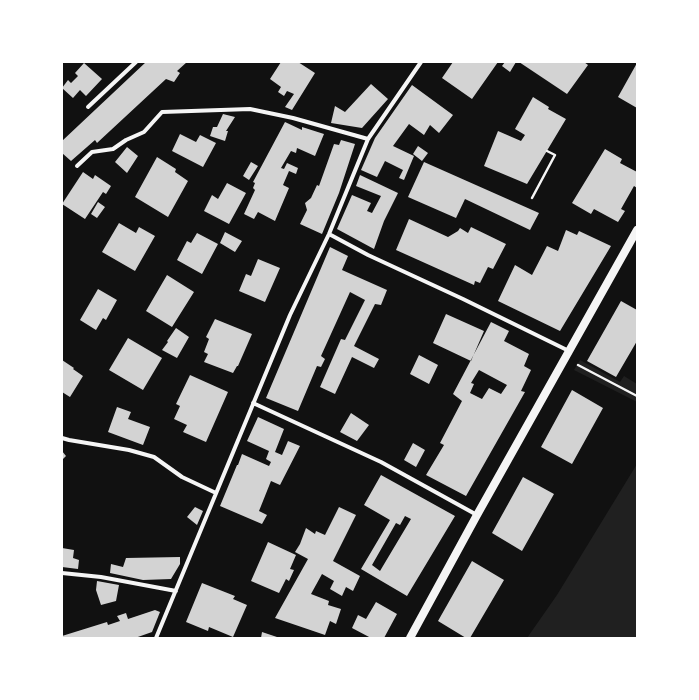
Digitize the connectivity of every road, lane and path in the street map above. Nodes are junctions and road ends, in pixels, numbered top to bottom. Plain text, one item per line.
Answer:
1 (136, 62) edge
2 (421, 62) edge
3 (88, 107) dead end
4 (368, 139) junction
5 (547, 151) dead end
6 (77, 166) dead end
7 (532, 198) dead end
8 (637, 230) edge
9 (329, 234) junction
10 (569, 351) junction
11 (565, 358) junction
12 (637, 396) edge
13 (253, 403) junction
14 (62, 438) edge
15 (216, 493) junction
16 (477, 515) junction
17 (62, 573) edge
18 (176, 591) junction
19 (156, 638) edge
20 (410, 638) edge

1 - 3 street
2 - 4 street
4 - 6 street
4 - 9 street
5 - 7 path
8 - 10 main road
9 - 10 street
9 - 13 street
10 - 11 main road
11 - 12 path
11 - 16 main road
13 - 15 street
13 - 16 street
14 - 15 street
15 - 18 street
16 - 20 main road
17 - 18 street
18 - 19 street

